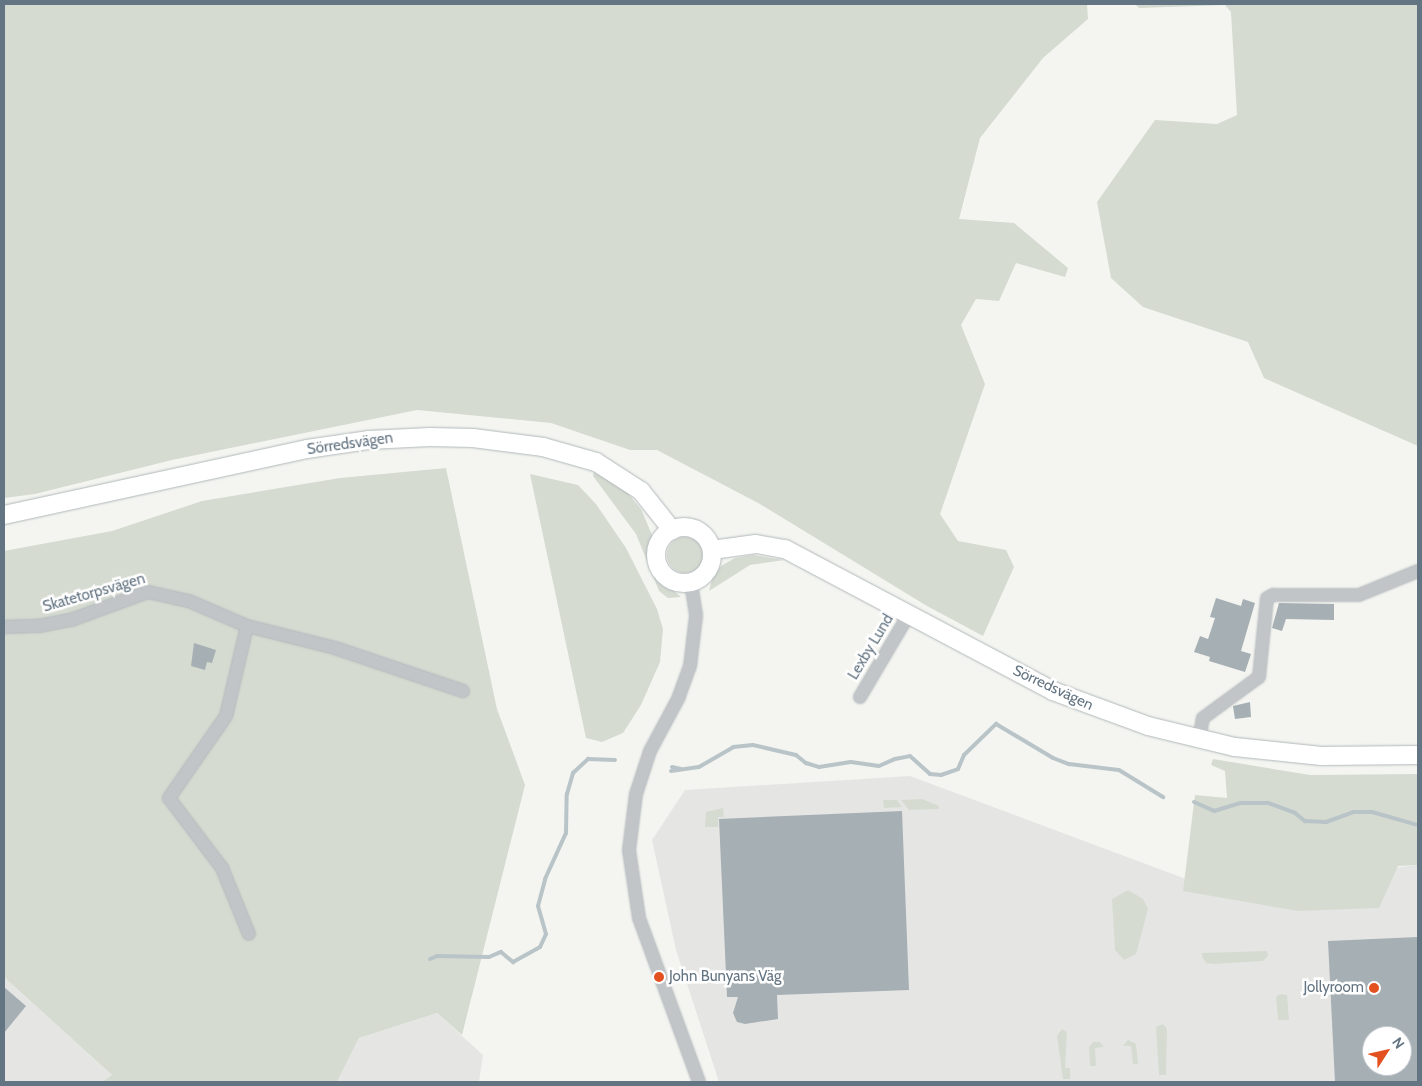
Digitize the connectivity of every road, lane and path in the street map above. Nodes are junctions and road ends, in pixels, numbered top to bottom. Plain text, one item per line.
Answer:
1 (4, 515) edge
2 (672, 530) junction
3 (712, 550) junction
4 (1418, 571) edge
5 (691, 582) junction
6 (909, 614) junction
7 (247, 626) junction
8 (4, 627) edge
9 (463, 691) dead end
10 (860, 697) dead end
11 (1199, 740) junction
12 (1418, 755) edge
13 (249, 934) dead end
14 (699, 1082) edge

1 - 2 street, Sörredsvägen
2 - 3 street
2 - 5 street
3 - 5 street
3 - 6 street, Sörredsvägen
4 - 11 street
5 - 14 street
6 - 10 street, Lexby Lund
6 - 11 street, Sörredsvägen
7 - 8 street, Skatetorpsvägen
7 - 9 street, Skatetorpsvägen
7 - 13 street
11 - 12 street, Sörredsvägen

